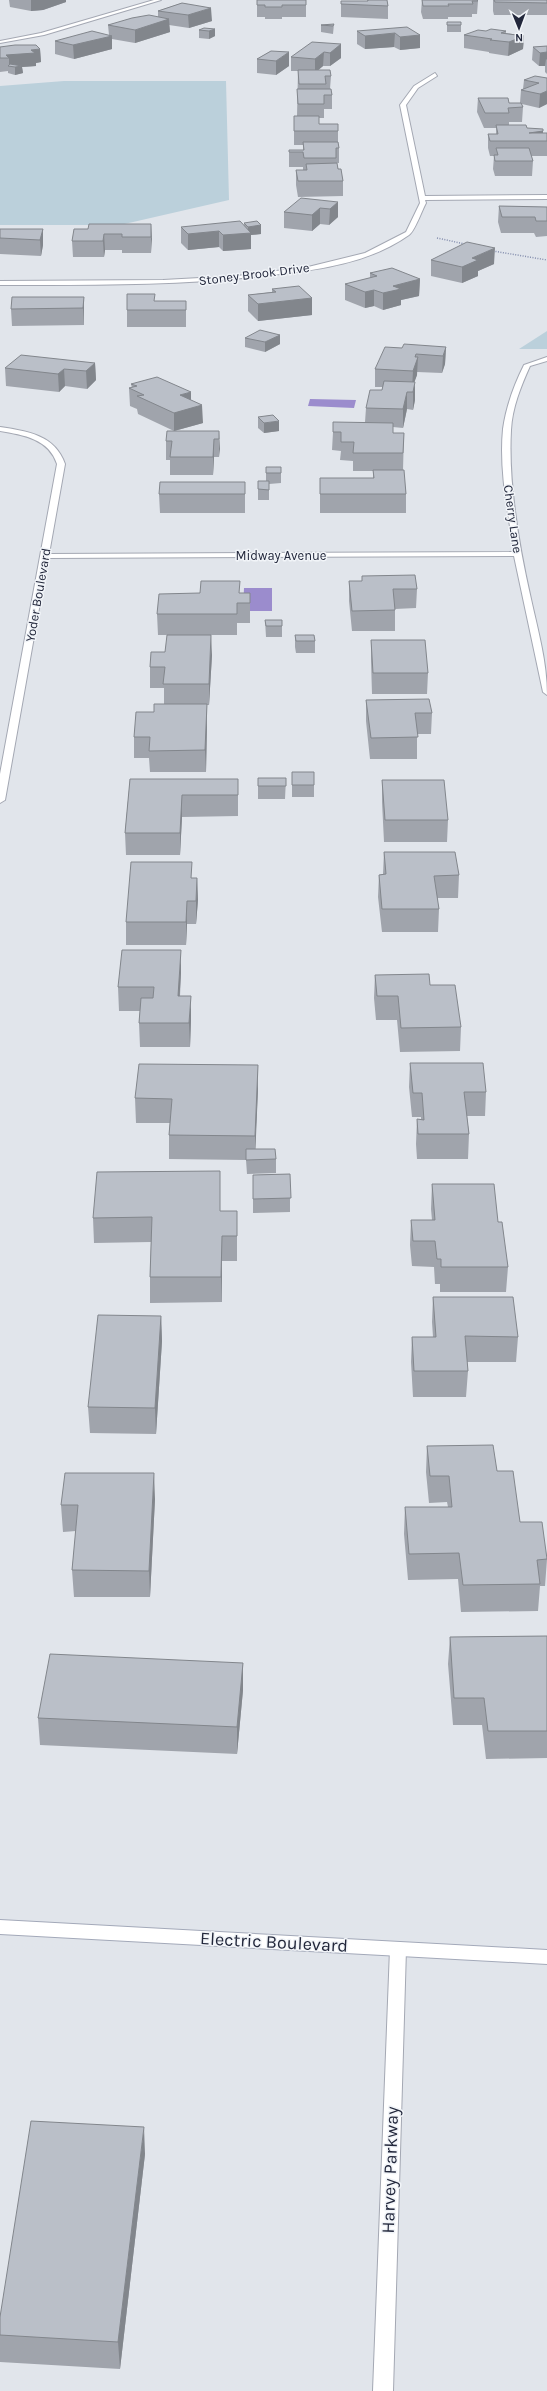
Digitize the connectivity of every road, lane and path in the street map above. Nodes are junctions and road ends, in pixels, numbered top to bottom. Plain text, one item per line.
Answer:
1 (159, 0) edge
2 (0, 42) edge
3 (435, 75) dead end
4 (547, 197) edge
5 (422, 198) junction
6 (409, 231) junction
7 (470, 245) edge
8 (492, 250) edge
9 (547, 260) edge
10 (0, 283) edge
11 (546, 360) edge
12 (0, 429) edge
13 (518, 554) junction
14 (45, 556) junction
15 (547, 692) edge
16 (0, 800) edge
17 (0, 1927) edge
18 (398, 1949) junction
19 (547, 1957) edge
20 (383, 2391) edge

1 - 2 street
3 - 5 street, Stoney Brook Drive
4 - 5 street
5 - 6 street, Stoney Brook Drive
6 - 7 path
6 - 10 street, Stoney Brook Drive
8 - 9 path
11 - 13 street, Cherry Lane
12 - 14 street, Yoder Boulevard
13 - 14 street, Midway Avenue
13 - 15 street, Cherry Lane
14 - 16 street, Yoder Boulevard
17 - 18 street, Electric Boulevard
18 - 19 street, Electric Boulevard
18 - 20 street, Harvey Parkway

